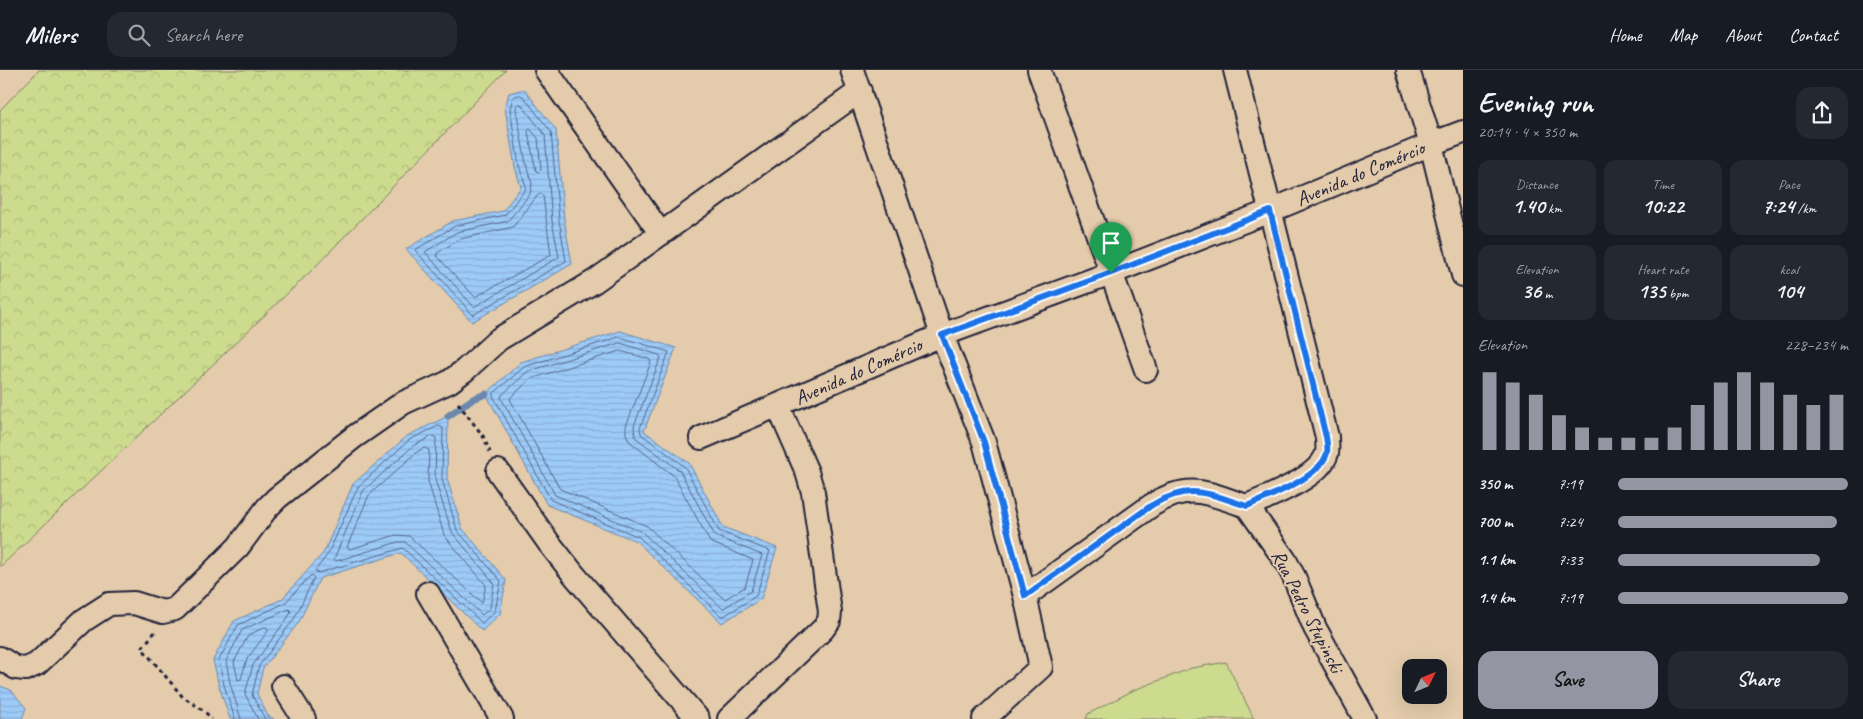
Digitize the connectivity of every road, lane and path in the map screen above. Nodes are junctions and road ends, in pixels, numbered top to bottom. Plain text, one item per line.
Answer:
1 (546, 70) edge
2 (852, 70) edge
3 (1038, 70) edge
4 (1236, 70) edge
5 (1408, 70) edge
6 (860, 91) junction
7 (1463, 132) edge
8 (1432, 144) junction
9 (1270, 211) junction
10 (661, 234) junction
11 (1111, 273) junction
12 (1463, 275) edge
13 (942, 335) junction
14 (1146, 370) dead end
15 (458, 402) dead end
16 (778, 406) junction
17 (701, 438) dead end
18 (498, 471) joint
19 (1247, 506) junction
20 (428, 593) dead end
21 (1025, 596) junction
22 (175, 609) junction
23 (0, 658) edge
24 (284, 686) dead end
25 (212, 719) edge
26 (304, 719) edge
27 (502, 719) edge
28 (698, 719) edge
29 (729, 719) edge
30 (984, 719) edge
31 (1365, 719) edge

1 - 10 street
2 - 6 street
3 - 11 street
4 - 9 street
5 - 8 street
6 - 10 street
6 - 13 street
7 - 8 street, Avenida do Comércio
8 - 9 street, Avenida do Comércio
8 - 12 street
9 - 11 street, Avenida do Comércio
9 - 19 street
10 - 22 street
11 - 13 street, Avenida do Comércio
11 - 14 street
13 - 16 street, Avenida do Comércio
13 - 21 street
15 - 18 path
16 - 17 street, Avenida do Comércio
16 - 29 street
18 - 28 street
19 - 21 street
19 - 31 street, Rua Pedro Stupinski
20 - 27 street
21 - 30 street
22 - 23 street
22 - 25 path
24 - 26 street

